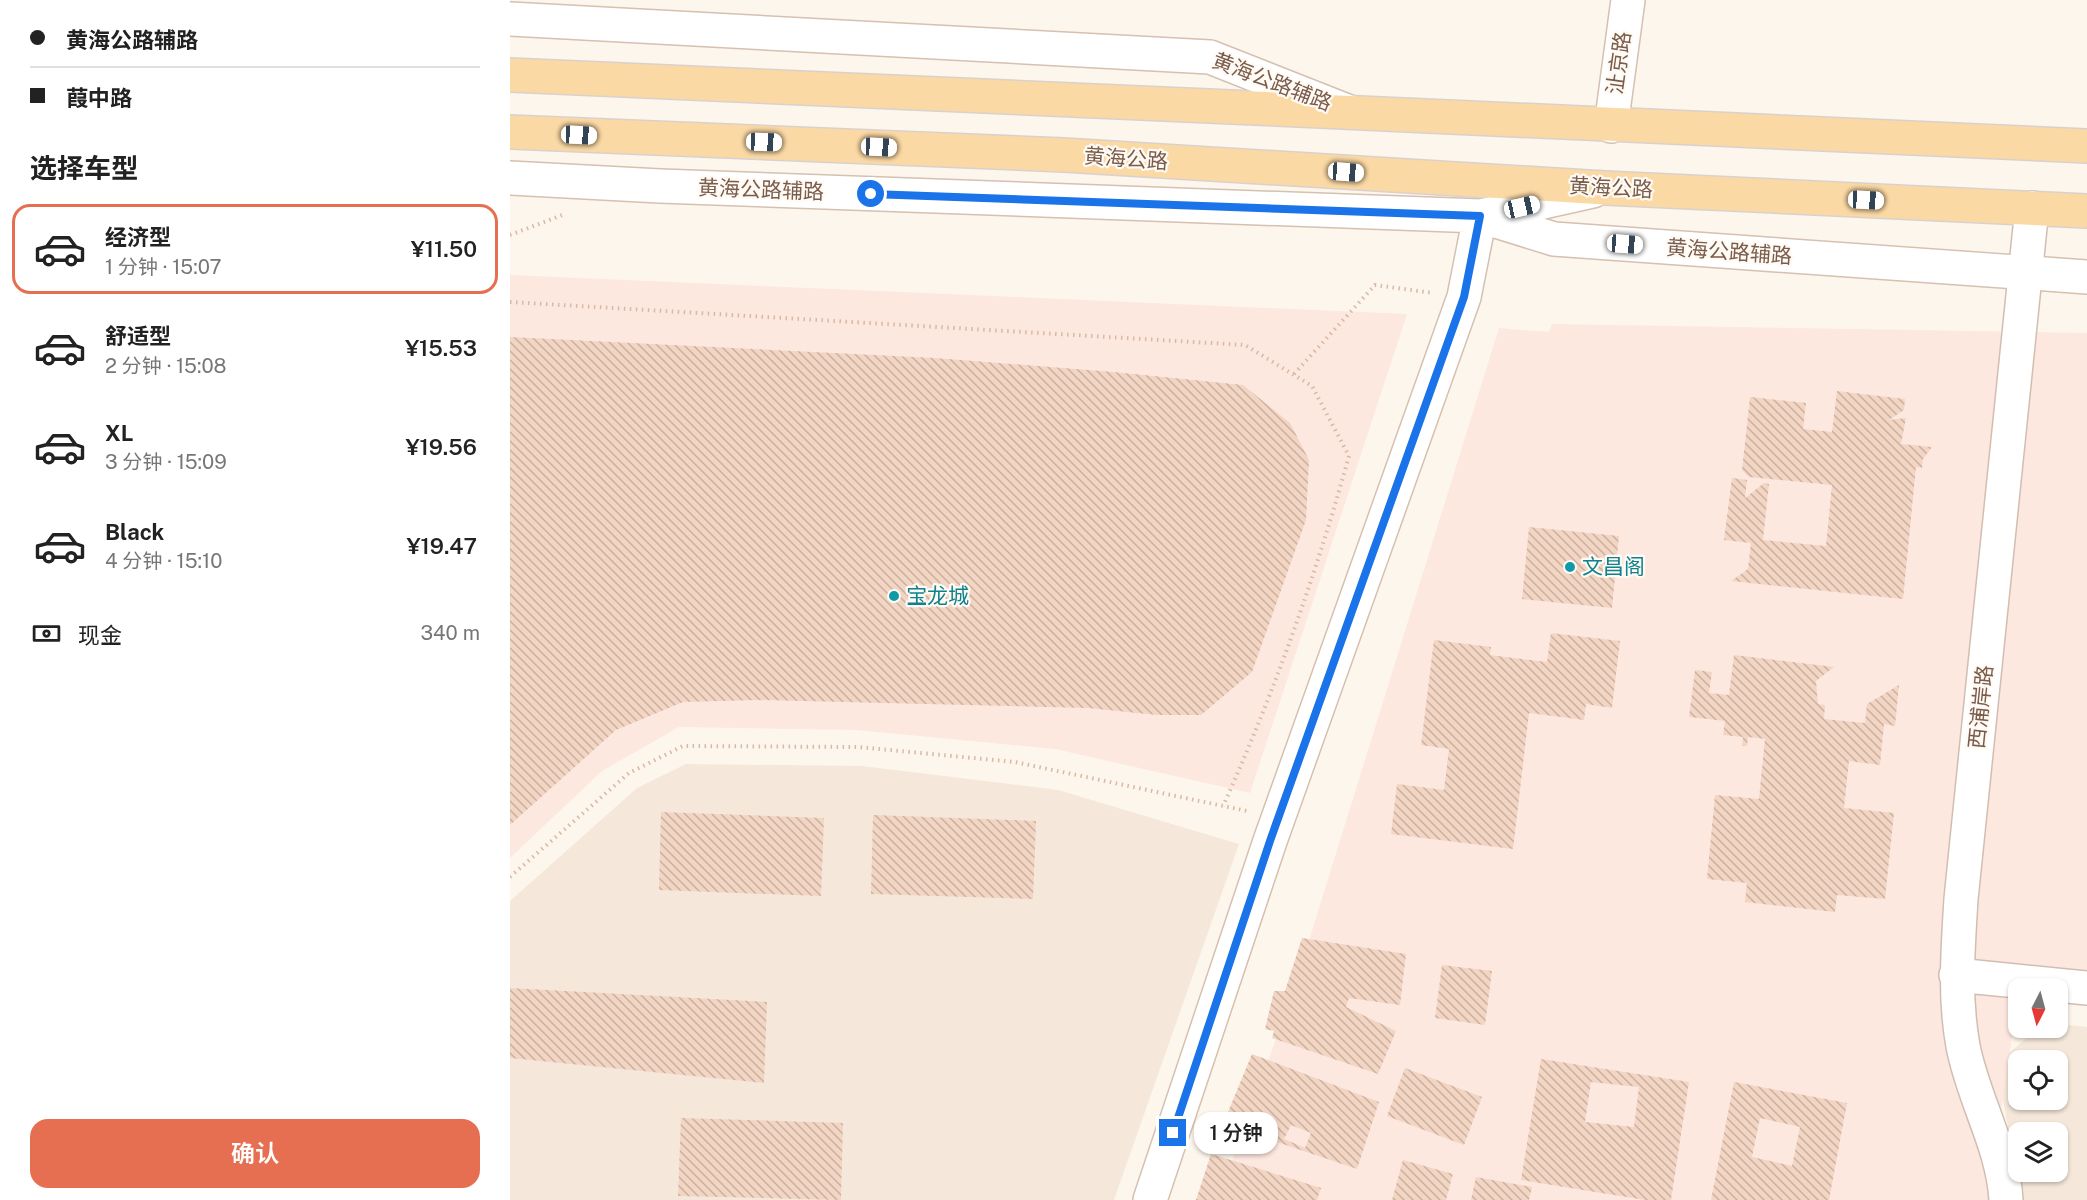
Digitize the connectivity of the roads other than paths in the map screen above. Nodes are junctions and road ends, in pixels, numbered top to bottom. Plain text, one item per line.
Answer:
1 (1628, 4) edge
2 (510, 19) edge
3 (510, 75) edge
4 (1351, 112) junction
5 (1611, 126) junction
6 (510, 132) edge
7 (2087, 146) edge
8 (510, 178) edge
9 (1605, 188) junction
10 (2032, 208) junction
11 (2087, 211) edge
12 (1480, 216) junction
13 (2025, 273) junction
14 (2087, 277) edge
15 (1956, 975) junction
16 (2087, 988) edge
17 (1150, 1200) edge
18 (2006, 1200) edge

1 - 5 main road, 沚京路
2 - 4 main road, 黄海公路辅路
3 - 4 main road
4 - 5 main road
5 - 7 main road
6 - 9 main road, 黄海公路
8 - 12 main road, 黄海公路辅路
9 - 10 main road, 黄海公路
9 - 12 main road
10 - 11 main road, 黄海公路
10 - 13 main road, 西浦岸路
12 - 13 main road, 黄海公路辅路
12 - 17 main road
13 - 14 main road, 黄海公路辅路
13 - 15 main road, 西浦岸路
15 - 16 main road
15 - 18 main road, 西浦岸路

